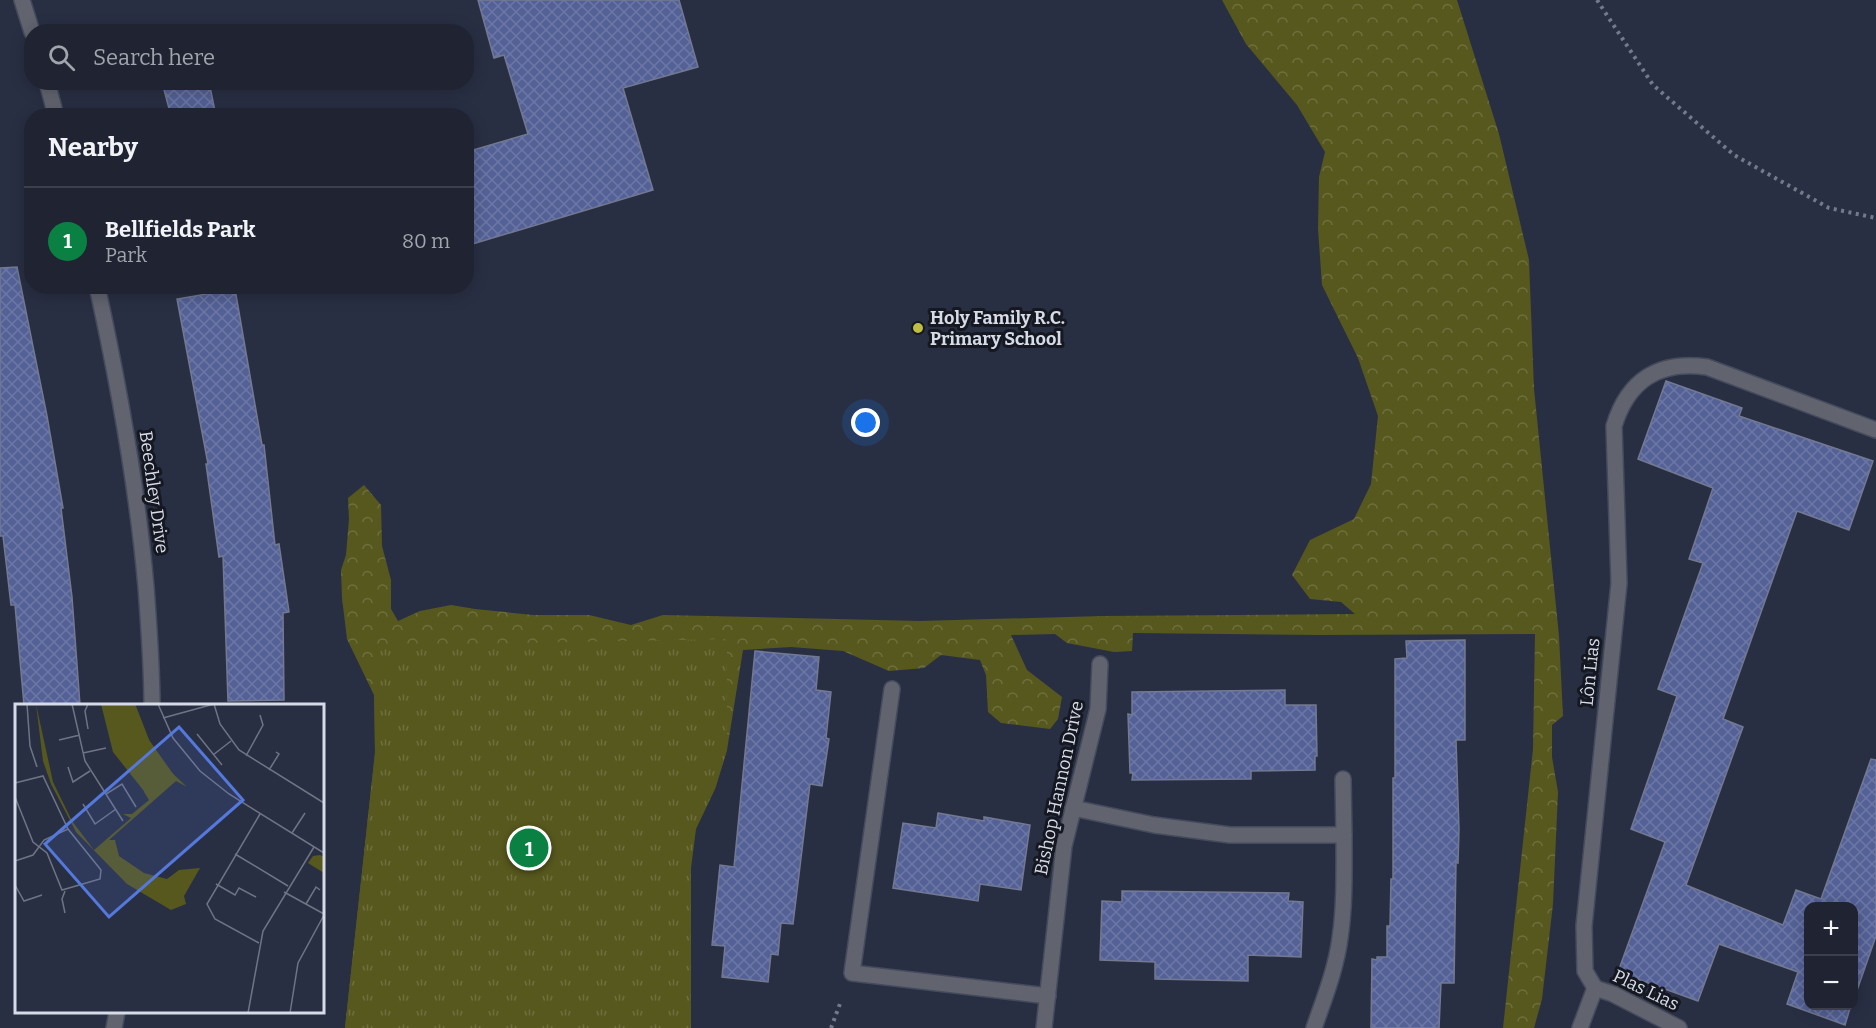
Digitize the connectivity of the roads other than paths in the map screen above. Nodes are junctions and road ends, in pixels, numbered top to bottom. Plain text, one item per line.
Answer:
1 (22, 0) edge
2 (30, 24) edge
3 (49, 90) edge
4 (54, 108) edge
5 (100, 294) edge
6 (1876, 430) edge
7 (1101, 664) dead end
8 (892, 689) dead end
9 (152, 704) edge
10 (1343, 779) dead end
11 (1073, 808) junction
12 (1344, 835) junction
13 (1595, 988) junction
14 (1048, 996) junction
15 (117, 1013) edge
16 (114, 1028) edge
17 (1044, 1028) edge
18 (1314, 1028) edge
19 (1580, 1028) edge
20 (1679, 1028) edge

1 - 2 street
3 - 4 street
5 - 9 street, Beechley Drive
6 - 13 street, Lôn Lias
7 - 11 street, Bishop Hannon Drive
8 - 14 street
10 - 12 street
11 - 12 street
11 - 14 street, Bishop Hannon Drive
12 - 18 street
13 - 19 street
13 - 20 street, Plas Lias
14 - 17 street, Bishop Hannon Drive
15 - 16 street

